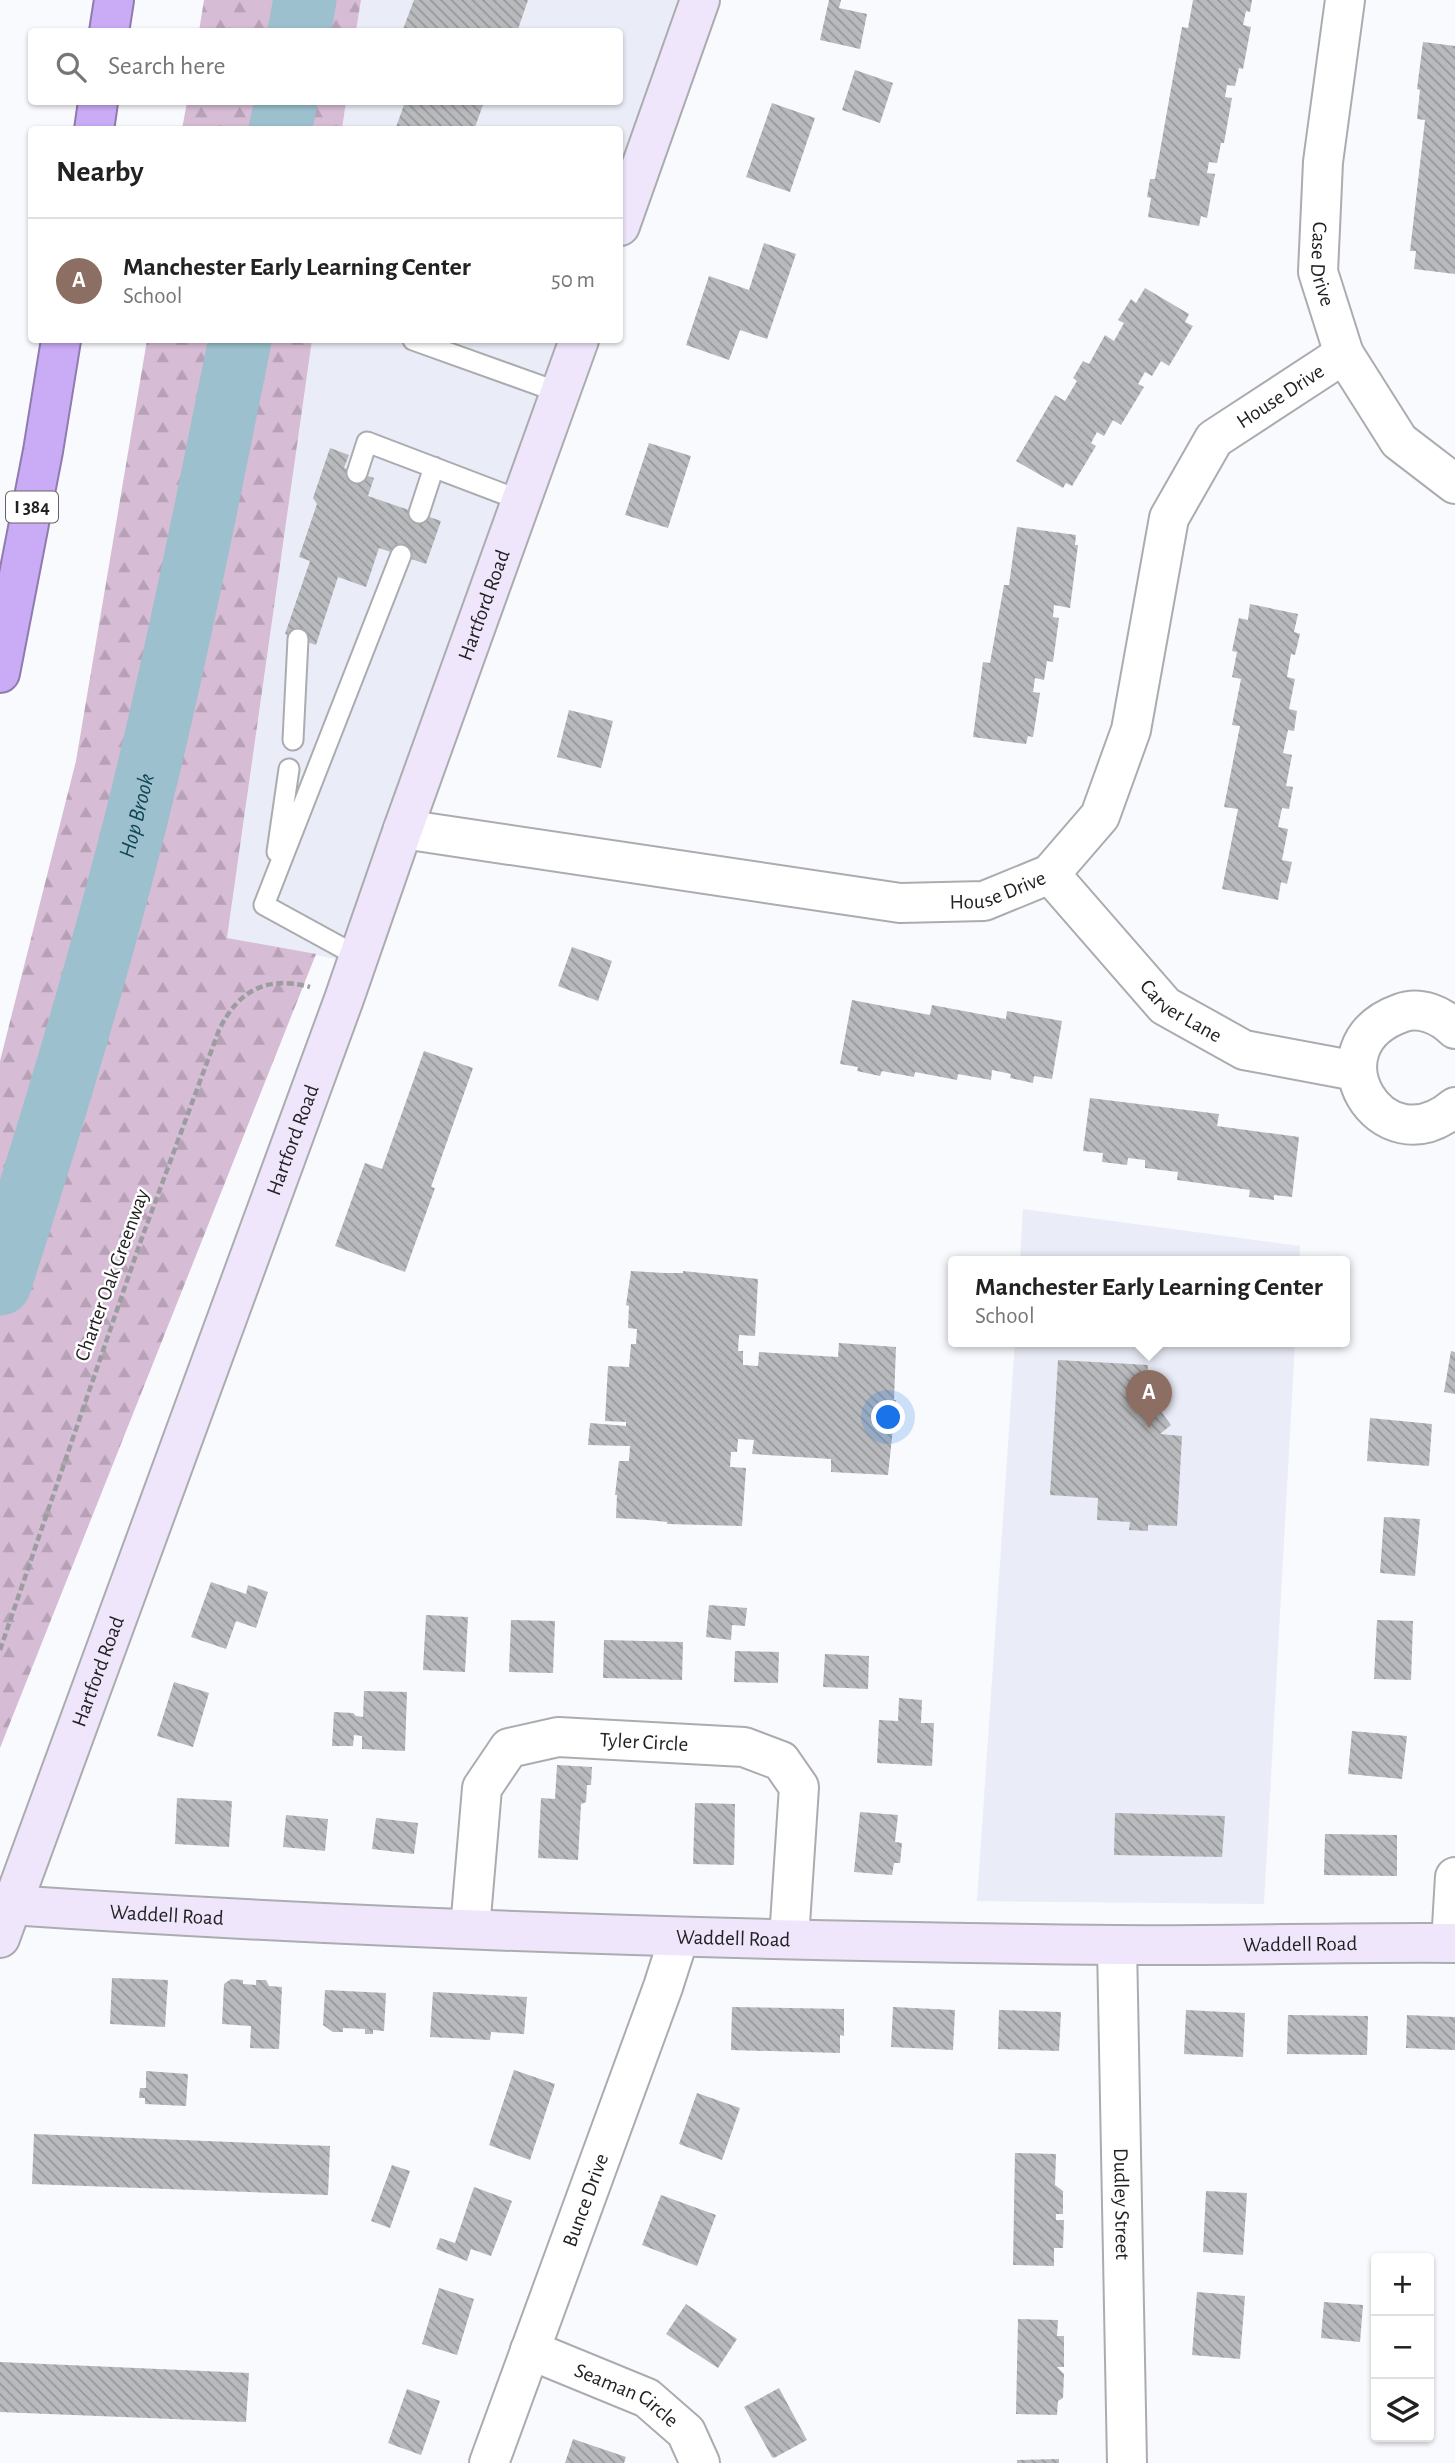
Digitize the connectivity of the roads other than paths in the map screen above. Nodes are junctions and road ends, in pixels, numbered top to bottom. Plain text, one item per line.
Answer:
1 (114, 0) edge
2 (700, 0) edge
3 (1345, 0) edge
4 (110, 28) edge
5 (98, 105) edge
6 (95, 126) edge
7 (626, 188) edge
8 (623, 207) edge
9 (60, 343) edge
10 (421, 343) edge
11 (578, 343) edge
12 (1344, 354) junction
13 (561, 393) junction
14 (434, 467) junction
15 (357, 473) dead end
16 (1455, 484) edge
17 (522, 501) junction
18 (419, 513) dead end
19 (401, 555) dead end
20 (298, 639) dead end
21 (0, 673) edge
22 (293, 740) dead end
23 (289, 769) dead end
24 (403, 829) junction
25 (1050, 874) junction
26 (273, 884) junction
27 (359, 957) junction
28 (1455, 1029) edge
29 (1356, 1071) junction
30 (1455, 1107) edge
31 (1455, 1877) edge
32 (6, 1921) edge
33 (470, 1929) junction
34 (679, 1937) junction
35 (789, 1939) junction
36 (1453, 1943) edge
37 (1117, 1945) junction
38 (530, 2350) junction
39 (489, 2463) edge
40 (701, 2463) edge
41 (1127, 2463) edge

1 - 4 highway
2 - 7 main road
3 - 12 street, Case Drive
5 - 6 highway
7 - 8 main road
9 - 21 highway, I 384
10 - 13 lane
11 - 13 main road, Hartford Road
12 - 16 street, Case Drive
12 - 25 street, House Drive
13 - 17 main road, Hartford Road
14 - 15 lane
14 - 17 lane
14 - 18 lane
17 - 24 main road, Hartford Road
19 - 26 lane
20 - 22 lane
23 - 26 lane
24 - 25 street, House Drive
24 - 27 main road, Hartford Road
25 - 29 street, Carver Lane
26 - 27 lane
27 - 32 main road, Hartford Road
28 - 29 street
29 - 30 street
31 - 36 street
32 - 33 main road, Waddell Road
33 - 34 main road, Waddell Road
33 - 35 street, Tyler Circle
34 - 35 main road, Waddell Road
34 - 38 street, Bunce Drive
35 - 37 main road, Waddell Road
36 - 37 main road, Waddell Road
37 - 41 street, Dudley Street
38 - 39 street, Bunce Drive
38 - 40 street, Seaman Circle

